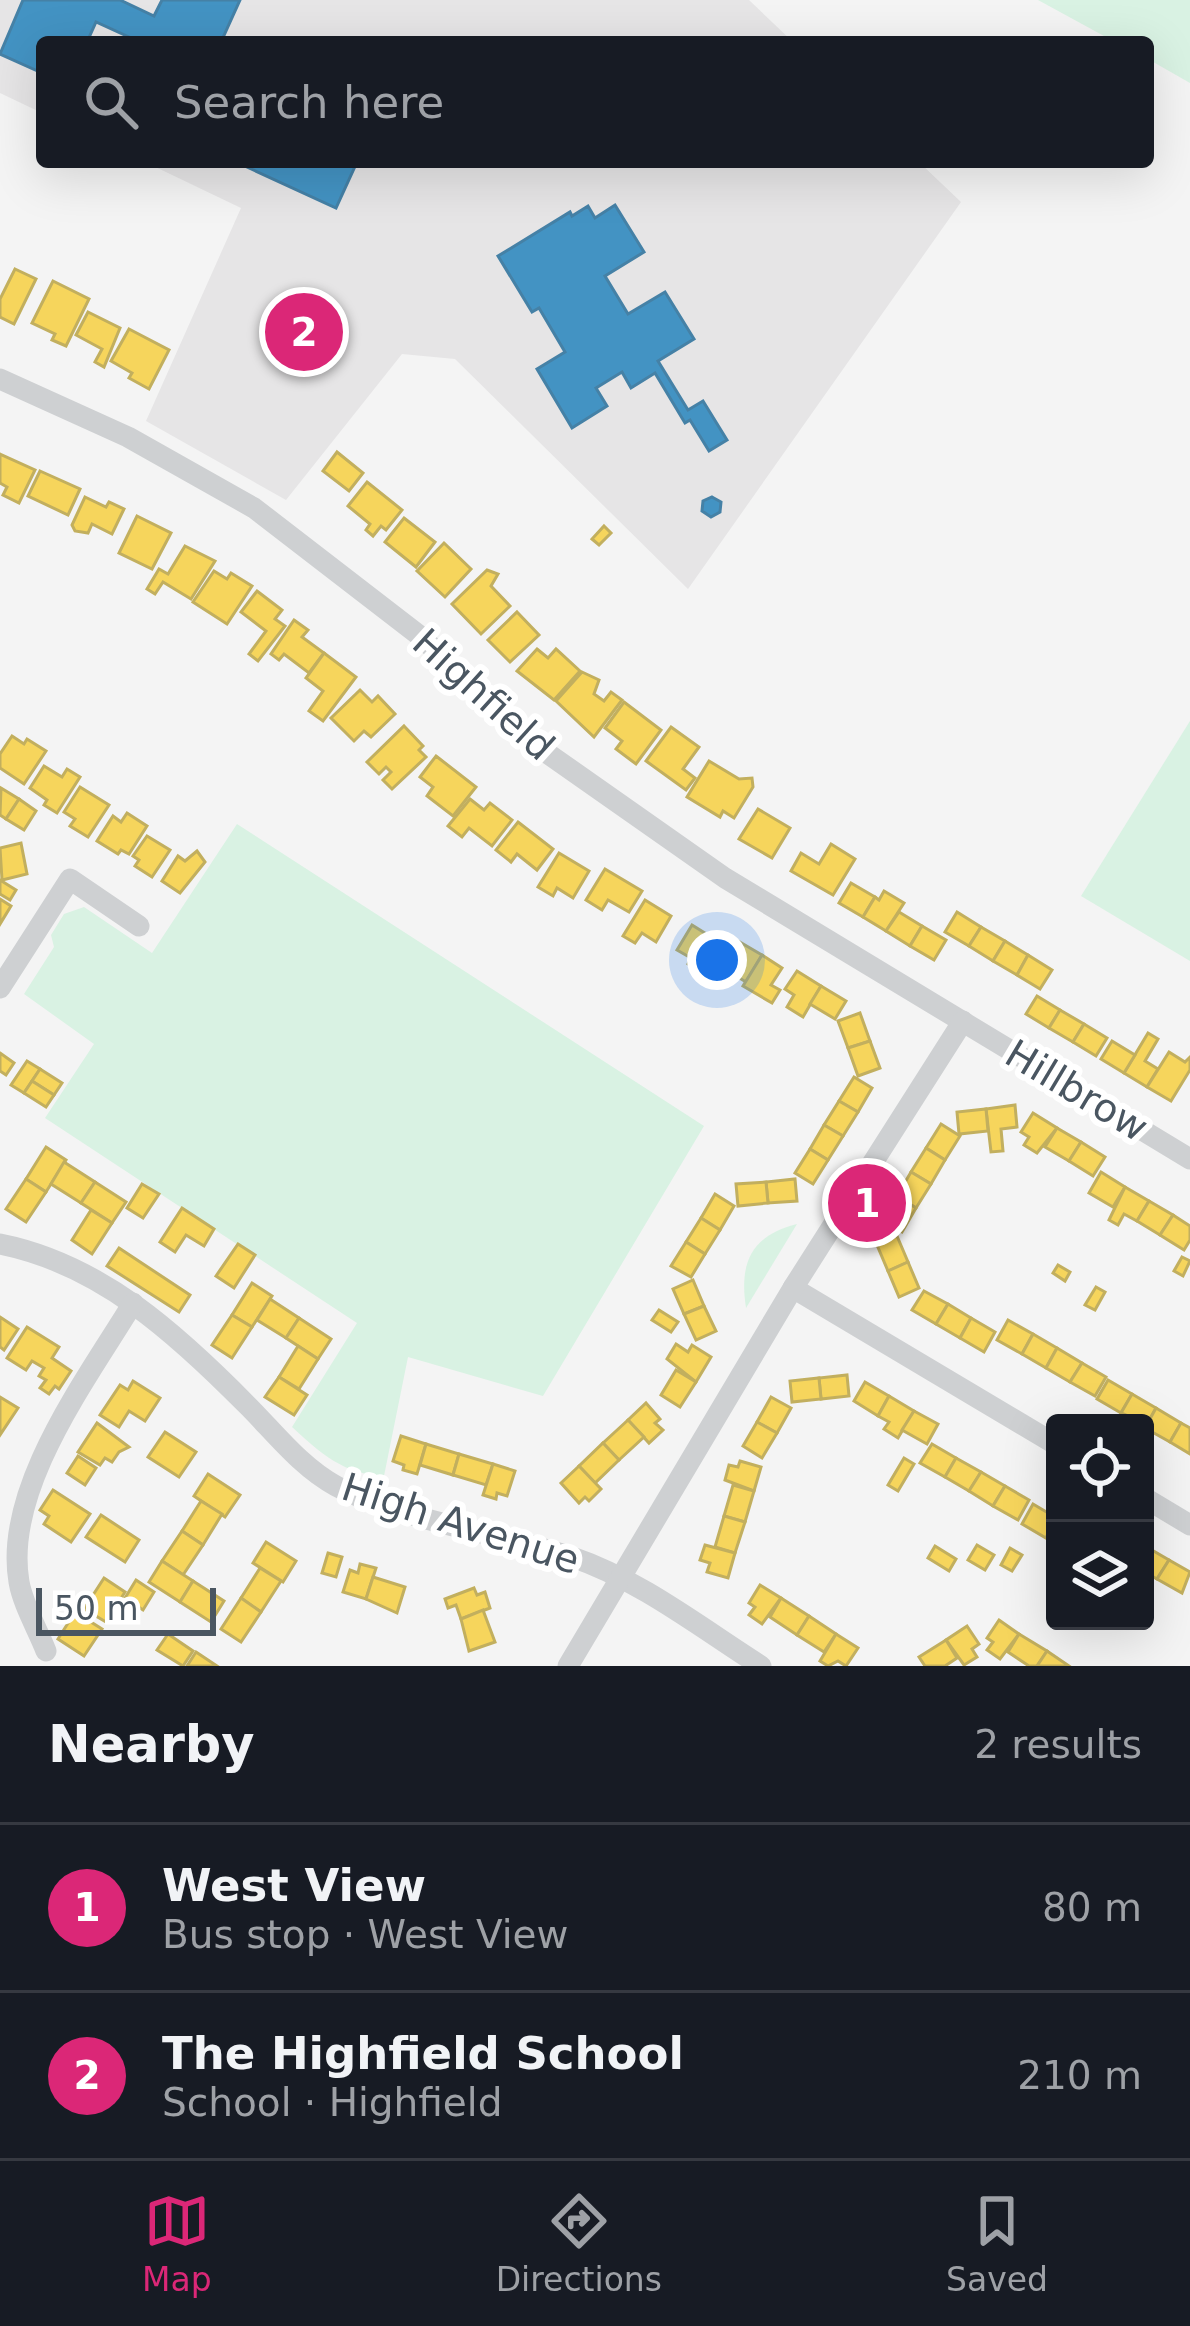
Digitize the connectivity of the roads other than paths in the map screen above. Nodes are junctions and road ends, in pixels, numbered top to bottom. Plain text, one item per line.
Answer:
1 (0, 379) edge
2 (139, 926) dead end
3 (0, 988) edge
4 (963, 1021) junction
5 (1190, 1160) edge
6 (0, 1244) edge
7 (793, 1288) junction
8 (133, 1303) junction
9 (1046, 1439) edge
10 (1154, 1503) edge
11 (1190, 1525) edge
12 (622, 1578) junction
13 (10, 1581) edge
14 (46, 1651) dead end
15 (568, 1666) edge
16 (761, 1666) edge

1 - 4 street, Highfield
2 - 3 street
4 - 5 street, Hillbrow
4 - 7 street
6 - 8 street, High Avenue
7 - 9 street
7 - 12 street
8 - 12 street, High Avenue
8 - 13 street
10 - 11 street
12 - 15 street
12 - 16 street, High Avenue
13 - 14 street

